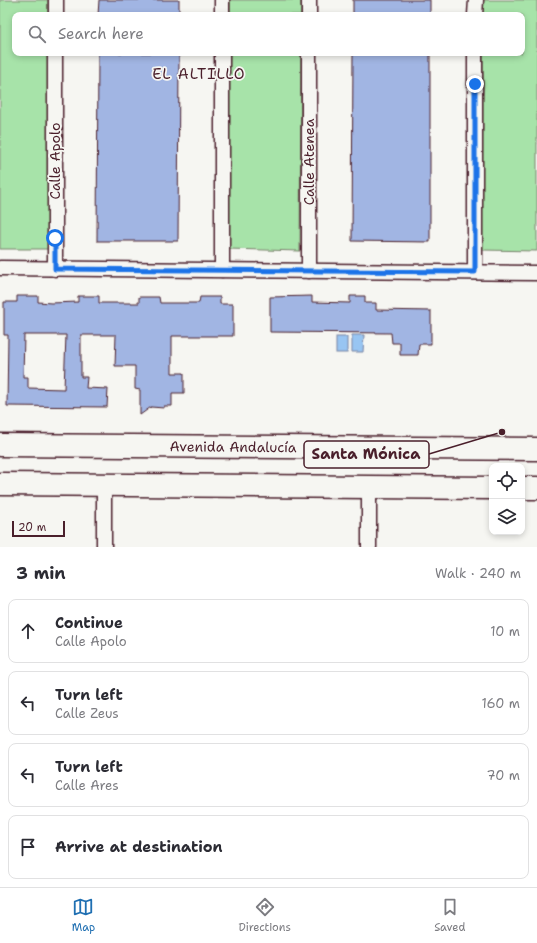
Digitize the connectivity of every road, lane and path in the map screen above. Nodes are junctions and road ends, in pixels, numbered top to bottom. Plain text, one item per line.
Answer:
1 (56, 0) edge
2 (222, 0) edge
3 (309, 0) edge
4 (476, 0) edge
5 (56, 12) edge
6 (222, 12) edge
7 (309, 12) edge
8 (476, 12) edge
9 (55, 56) edge
10 (222, 56) edge
11 (309, 56) edge
12 (475, 56) edge
13 (0, 268) edge
14 (55, 269) junction
15 (222, 270) junction
16 (309, 271) junction
17 (475, 272) junction
18 (537, 273) edge
19 (0, 445) edge
20 (537, 449) edge
21 (0, 484) edge
22 (104, 485) junction
23 (369, 487) junction
24 (489, 488) edge
25 (525, 488) edge
26 (537, 488) edge
27 (104, 547) edge
28 (369, 547) edge

1 - 5 street
2 - 6 street
3 - 7 street
4 - 8 street
9 - 14 street, Calle Apolo
10 - 15 street
11 - 16 street, Calle Atenea
12 - 17 street
13 - 14 street
14 - 15 street
15 - 16 street
16 - 17 street
17 - 18 street
19 - 20 main road, Avenida Andalucía
21 - 22 main road
22 - 23 main road
22 - 27 street
23 - 24 main road
23 - 28 street
25 - 26 main road

